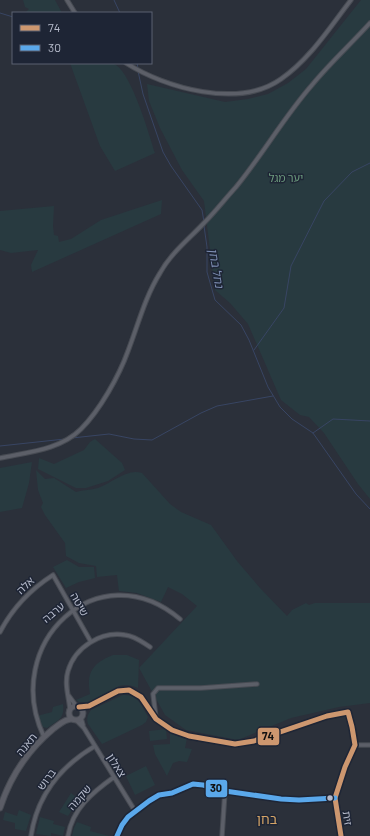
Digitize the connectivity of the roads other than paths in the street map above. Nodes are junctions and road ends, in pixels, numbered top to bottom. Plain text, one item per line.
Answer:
1 (67, 0) edge
2 (351, 0) edge
3 (74, 12) edge
4 (370, 23) edge
5 (128, 64) edge
6 (0, 458) edge
7 (53, 575) joint
8 (71, 608) junction
9 (59, 616) dead end
10 (180, 619) dead end
11 (0, 632) edge
12 (91, 642) junction
13 (150, 647) dead end
14 (257, 684) dead end
15 (68, 695) junction
16 (89, 706) junction
17 (78, 707) junction
18 (72, 716) junction
19 (82, 716) junction
20 (156, 719) junction
21 (34, 720) dead end
22 (84, 728) junction
23 (44, 737) junction
24 (355, 745) junction
25 (370, 745) edge
26 (95, 746) junction
27 (114, 777) junction
28 (225, 791) junction
29 (335, 798) junction
30 (0, 808) edge
31 (135, 811) junction
32 (31, 836) edge
33 (68, 836) edge
34 (117, 836) edge
35 (222, 836) edge
36 (341, 836) edge

1 - 3 street
2 - 5 street
4 - 6 street
7 - 8 street, שיטה
7 - 11 street, אלה
8 - 9 street, ערבה
8 - 10 street, ערבה
8 - 12 street, שיטה
12 - 13 street
12 - 15 street
14 - 20 street
15 - 17 street
15 - 18 street
16 - 17 street
16 - 19 street
16 - 20 street
17 - 18 street
17 - 19 street
18 - 19 street
18 - 22 street, צאלון
18 - 23 street, תאנה
19 - 22 street, צאלון
20 - 24 street
21 - 23 street
22 - 26 street, צאלון
23 - 30 street, תאנה
24 - 25 street
24 - 29 street, זית
26 - 27 street, צאלון
26 - 32 street, ברוש
27 - 31 street, צאלון
27 - 33 street, שקמה
28 - 29 street
28 - 31 street
28 - 35 street
29 - 36 street, זית
31 - 34 street

